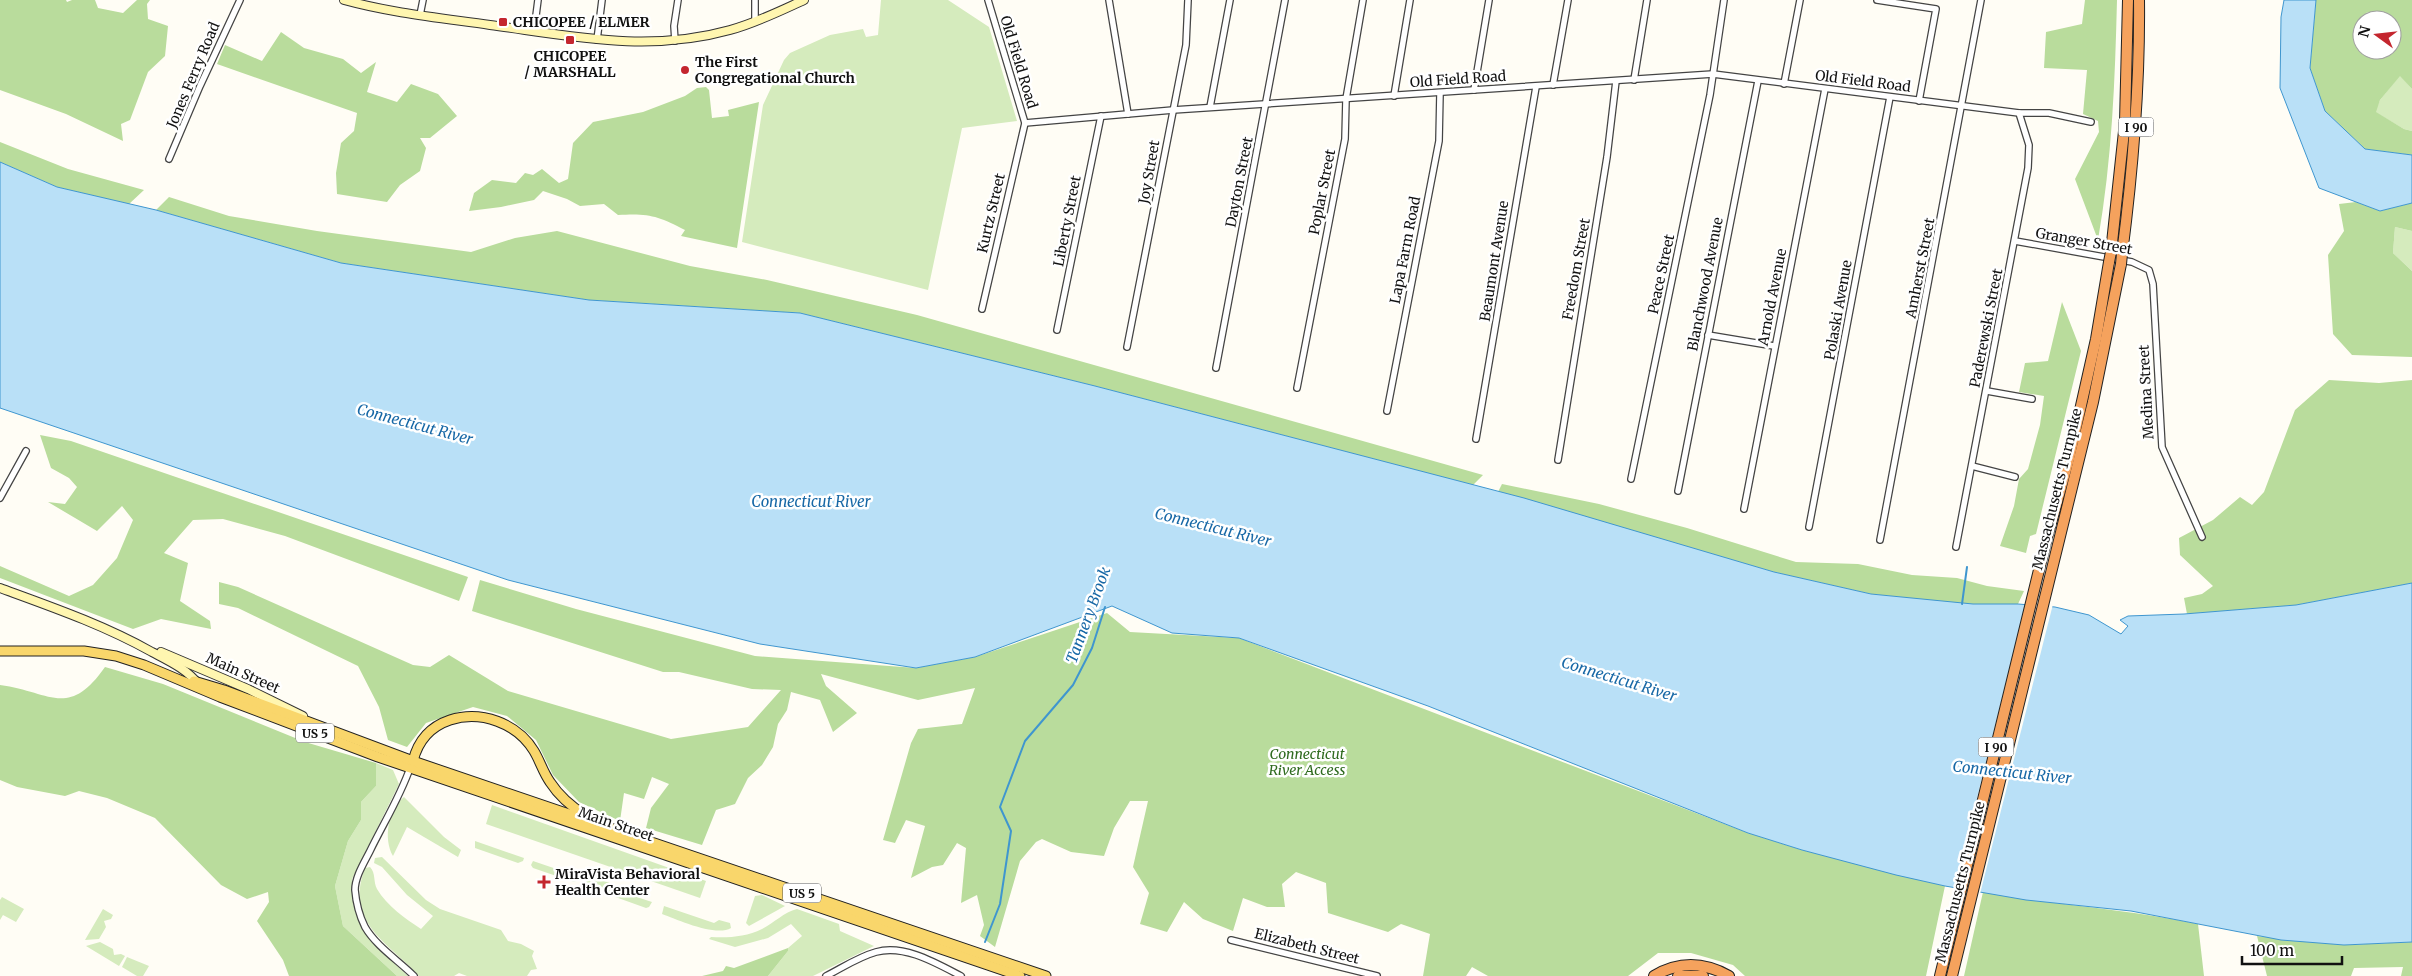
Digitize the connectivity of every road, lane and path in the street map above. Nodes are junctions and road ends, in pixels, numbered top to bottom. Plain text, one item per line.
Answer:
1 (240, 0) edge
2 (344, 0) edge
3 (422, 0) edge
4 (538, 0) edge
5 (602, 0) edge
6 (678, 0) edge
7 (755, 0) edge
8 (804, 0) edge
9 (988, 0) edge
10 (1109, 0) edge
11 (1188, 0) edge
12 (1230, 0) edge
13 (1286, 0) edge
14 (1363, 0) edge
15 (1410, 0) edge
16 (1489, 0) edge
17 (1568, 0) edge
18 (1647, 0) edge
19 (1724, 0) edge
20 (1800, 0) edge
21 (1877, 0) edge
22 (1981, 0) edge
23 (2128, 0) edge
24 (2139, 0) edge
25 (420, 14) junction
26 (754, 21) junction
27 (534, 31) junction
28 (597, 40) junction
29 (675, 41) junction
30 (1713, 74) junction
31 (1634, 80) junction
32 (1758, 80) junction
33 (1616, 81) junction
34 (1784, 84) junction
35 (1553, 85) junction
36 (1536, 86) junction
37 (1825, 89) junction
38 (1474, 90) junction
39 (1440, 93) junction
40 (1394, 96) junction
41 (1890, 97) junction
42 (1346, 99) junction
43 (1919, 101) junction
44 (1266, 104) junction
45 (1962, 106) junction
46 (1210, 107) junction
47 (1173, 110) junction
48 (2019, 113) junction
49 (1128, 114) junction
50 (1100, 116) junction
51 (2091, 122) dead end
52 (1025, 123) junction
53 (169, 160) dead end
54 (2015, 241) junction
55 (2147, 268) joint
56 (982, 309) dead end
57 (1058, 330) dead end
58 (1708, 335) junction
59 (1774, 346) junction
60 (1127, 348) dead end
61 (1216, 368) dead end
62 (1297, 388) dead end
63 (1986, 391) junction
64 (2032, 400) dead end
65 (1387, 411) dead end
66 (1476, 439) dead end
67 (26, 452) dead end
68 (1558, 460) dead end
69 (1972, 466) junction
70 (2016, 477) dead end
71 (1631, 479) dead end
72 (1678, 492) dead end
73 (0, 498) edge
74 (1744, 510) dead end
75 (1809, 527) dead end
76 (2202, 537) dead end
77 (1880, 540) dead end
78 (1956, 548) dead end
79 (0, 588) edge
80 (138, 644) junction
81 (0, 650) edge
82 (174, 676) junction
83 (196, 681) junction
84 (203, 690) junction
85 (222, 693) junction
86 (334, 731) junction
87 (412, 765) junction
88 (597, 823) junction
89 (1231, 940) dead end
90 (1006, 967) junction
91 (1356, 974) edge
92 (414, 976) edge
93 (826, 976) edge
94 (961, 976) edge
95 (1020, 976) edge
96 (1046, 976) edge
97 (1377, 976) edge
98 (1654, 976) edge
99 (1678, 976) edge
100 (1703, 976) edge
101 (1729, 976) edge
102 (1940, 976) edge
103 (1952, 976) edge

1 - 53 street, Jones Ferry Road
2 - 25 main road
3 - 25 street
4 - 27 street
5 - 28 street
6 - 29 street
7 - 26 street
8 - 26 main road
9 - 52 street, Old Field Road
10 - 49 street
11 - 47 street, Joy Street
12 - 46 street
13 - 44 street, Dayton Street
14 - 42 street, Poplar Street
15 - 40 street
16 - 38 street
17 - 35 street
18 - 31 street
19 - 30 street, Peace Street
20 - 34 street
21 - 43 street
22 - 45 street, Amherst Street
23 - 102 highway, Massachusetts Turnpike / I 90
24 - 103 highway, Massachusetts Turnpike / I 90
25 - 27 main road
26 - 29 main road
27 - 28 main road
28 - 29 main road
30 - 31 street, Old Field Road
30 - 32 street, Old Field Road
30 - 71 street, Peace Street
31 - 33 street, Old Field Road
32 - 34 street, Old Field Road
32 - 58 street, Blanchwood Avenue
33 - 35 street, Old Field Road
33 - 68 street, Freedom Street
34 - 37 street, Old Field Road
35 - 36 street, Old Field Road
36 - 38 street, Old Field Road
36 - 66 street, Beaumont Avenue
37 - 41 street, Old Field Road
37 - 59 street, Arnold Avenue
38 - 39 street, Old Field Road
39 - 40 street, Old Field Road
39 - 65 street, Lapa Farm Road
40 - 42 street, Old Field Road
41 - 43 street, Old Field Road
41 - 75 street, Polaski Avenue
42 - 44 street, Old Field Road
42 - 62 street, Poplar Street
43 - 45 street, Old Field Road
44 - 46 street, Old Field Road
44 - 61 street, Dayton Street
45 - 48 street, Old Field Road
45 - 77 street, Amherst Street
46 - 47 street, Old Field Road
47 - 49 street, Old Field Road
47 - 60 street, Joy Street
48 - 51 street, Old Field Road
48 - 54 street, Paderewski Street
49 - 50 street, Old Field Road
50 - 52 street, Old Field Road
50 - 57 street, Liberty Street
52 - 56 street, Kurtz Street
54 - 55 street, Granger Street
54 - 63 street, Paderewski Street
55 - 76 street, Medina Street
58 - 59 street
58 - 72 street, Blanchwood Avenue
59 - 74 street, Arnold Avenue
63 - 64 street
63 - 69 street, Paderewski Street
67 - 73 street
69 - 70 street
69 - 78 street, Paderewski Street
79 - 80 main road, Main Street
80 - 83 main road, Main Street
80 - 86 main road, Main Street
81 - 82 main road, US 5
82 - 83 main road, US 5
82 - 84 main road, US 5
83 - 84 main road, Main Street
83 - 85 main road, US 5
84 - 85 main road, US 5
85 - 86 main road, Main Street / US 5
85 - 87 main road, Main Street / US 5
86 - 87 main road, Main Street / US 5
87 - 88 main road, Main Street / US 5
87 - 88 main road
87 - 90 main road, Main Street / US 5
87 - 92 street
88 - 90 main road, Main Street / US 5
89 - 91 street, Elizabeth Street
90 - 95 main road, US 5
90 - 96 main road, US 5
91 - 97 street, Elizabeth Street
93 - 94 street
98 - 101 highway
99 - 100 highway

